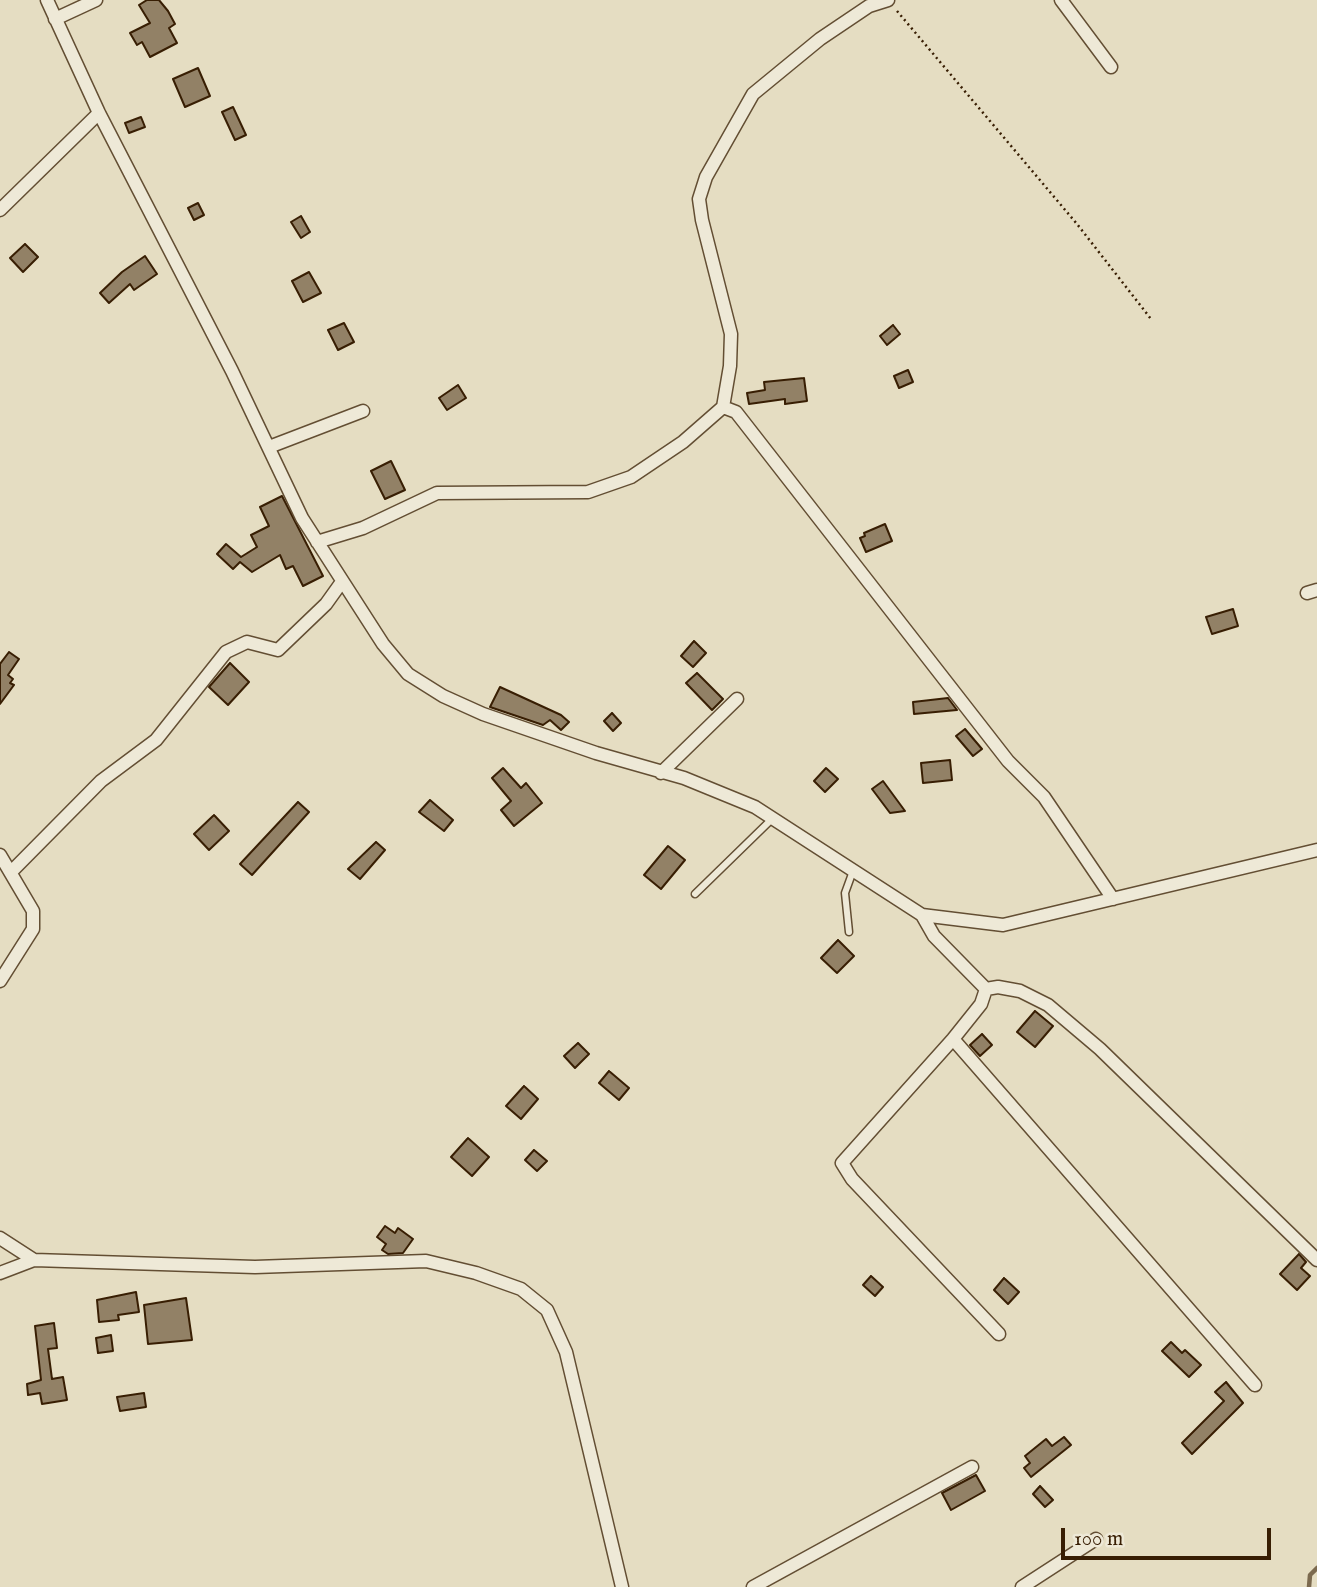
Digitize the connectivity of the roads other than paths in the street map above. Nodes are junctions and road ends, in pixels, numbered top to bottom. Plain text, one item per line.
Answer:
1 (47, 0) edge
2 (96, 0) edge
3 (888, 0) edge
4 (1061, 0) edge
5 (55, 19) junction
6 (1111, 67) dead end
7 (99, 113) junction
8 (0, 210) edge
9 (723, 407) junction
10 (363, 411) dead end
11 (268, 447) junction
12 (317, 542) junction
13 (341, 583) junction
14 (737, 699) dead end
15 (661, 773) junction
16 (773, 818) junction
17 (1317, 850) edge
18 (0, 855) edge
19 (854, 869) junction
20 (11, 872) junction
21 (695, 894) dead end
22 (1113, 899) junction
23 (922, 915) junction
24 (849, 932) dead end
25 (0, 981) edge
26 (986, 989) junction
27 (953, 1039) junction
28 (0, 1238) edge
29 (34, 1260) junction
30 (1317, 1260) edge
31 (0, 1273) edge
32 (999, 1334) dead end
33 (1255, 1385) dead end
34 (972, 1467) dead end
35 (1096, 1539) dead end
36 (622, 1587) edge
37 (753, 1587) edge
38 (1022, 1587) edge

1 - 5 street
2 - 5 street
3 - 9 street
4 - 6 street
5 - 7 street
7 - 8 street
7 - 11 street
9 - 12 street
9 - 22 street
10 - 11 street
11 - 12 street
12 - 13 street
13 - 15 street
13 - 20 street
14 - 15 street
15 - 16 street
16 - 19 street
16 - 21 lane
17 - 22 street
18 - 20 street
19 - 23 street
19 - 24 lane
20 - 25 street
22 - 23 street
23 - 26 street
26 - 27 street
26 - 30 street
27 - 32 street
27 - 33 street
28 - 29 street
29 - 31 street
29 - 36 street
34 - 37 street
35 - 38 street

